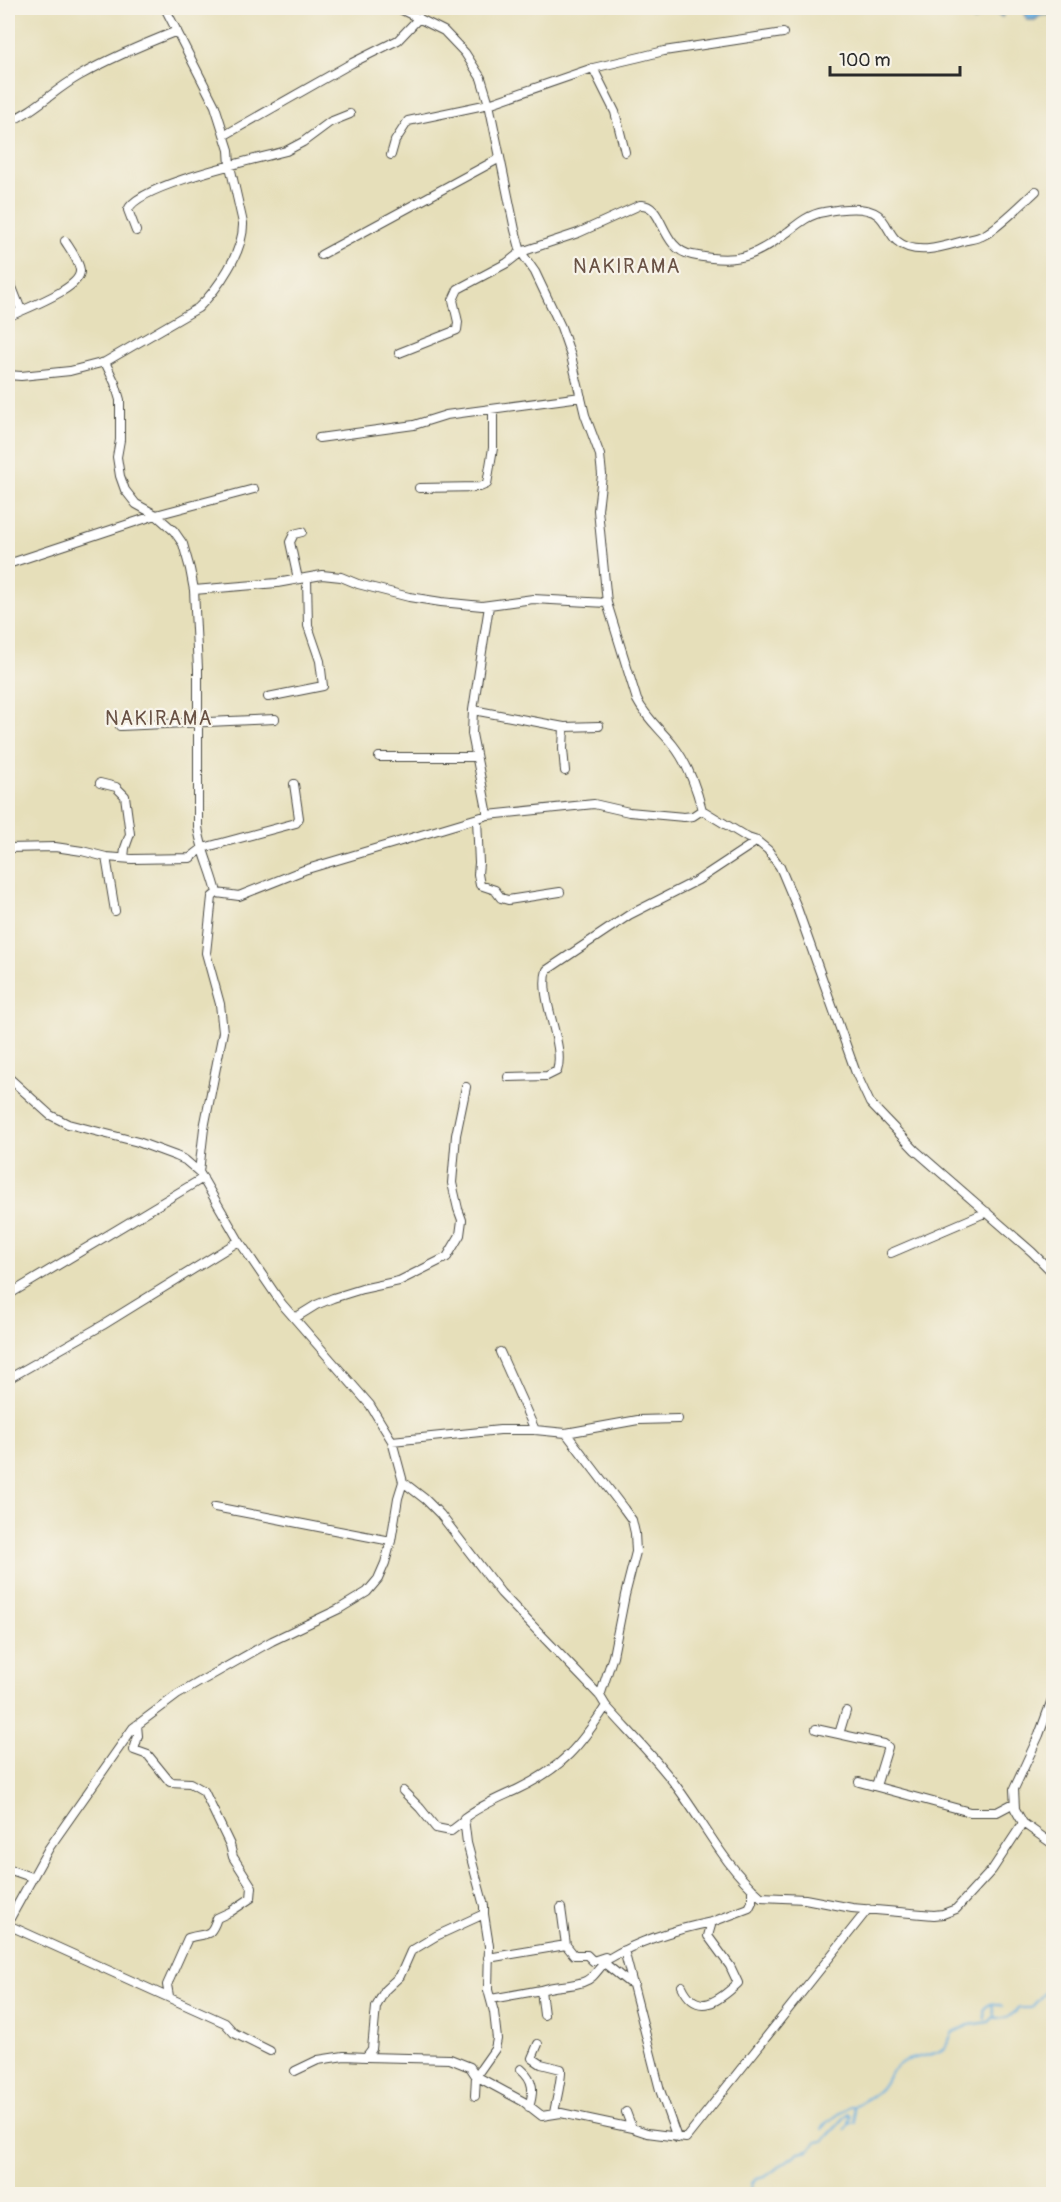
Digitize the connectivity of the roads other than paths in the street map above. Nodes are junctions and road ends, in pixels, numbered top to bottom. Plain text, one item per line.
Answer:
1 (165, 8) edge
2 (398, 8) edge
3 (419, 18) junction
4 (177, 32) junction
5 (783, 33) dead end
6 (593, 68) junction
7 (489, 104) junction
8 (350, 114) dead end
9 (8, 122) edge
10 (225, 135) junction
11 (626, 153) dead end
12 (391, 155) dead end
13 (500, 158) junction
14 (230, 166) junction
15 (1036, 191) dead end
16 (136, 231) dead end
17 (65, 241) dead end
18 (521, 252) junction
19 (321, 255) dead end
20 (8, 277) edge
21 (21, 310) junction
22 (8, 317) edge
23 (399, 353) dead end
24 (105, 362) junction
25 (8, 375) edge
26 (581, 397) junction
27 (493, 409) junction
28 (319, 438) dead end
29 (419, 488) dead end
30 (254, 489) dead end
31 (156, 515) junction
32 (302, 532) dead end
33 (8, 564) edge
34 (307, 578) junction
35 (298, 579) junction
36 (194, 590) junction
37 (607, 603) junction
38 (489, 606) junction
39 (268, 697) dead end
40 (473, 710) junction
41 (274, 719) dead end
42 (199, 723) junction
43 (120, 726) dead end
44 (599, 726) dead end
45 (564, 727) junction
46 (379, 757) dead end
47 (476, 757) junction
48 (565, 771) dead end
49 (100, 783) dead end
50 (294, 784) dead end
51 (702, 810) junction
52 (488, 815) junction
53 (477, 819) junction
54 (757, 841) junction
55 (8, 848) edge
56 (203, 848) junction
57 (106, 857) junction
58 (124, 858) junction
59 (560, 892) dead end
60 (217, 893) junction
61 (115, 911) dead end
62 (8, 1077) edge
63 (508, 1077) dead end
64 (466, 1087) dead end
65 (201, 1150) junction
66 (185, 1160) junction
67 (201, 1175) junction
68 (987, 1212) junction
69 (239, 1241) junction
70 (891, 1253) dead end
71 (1053, 1274) edge
72 (8, 1296) edge
73 (295, 1318) junction
74 (500, 1352) dead end
75 (8, 1379) edge
76 (678, 1419) dead end
77 (535, 1430) junction
78 (566, 1433) junction
79 (392, 1441) junction
80 (403, 1482) junction
81 (215, 1507) dead end
82 (391, 1541) junction
83 (1053, 1694) edge
84 (600, 1696) junction
85 (606, 1706) junction
86 (846, 1710) dead end
87 (136, 1725) junction
88 (816, 1729) dead end
89 (839, 1734) junction
90 (122, 1742) junction
91 (134, 1750) junction
92 (859, 1782) dead end
93 (876, 1786) junction
94 (403, 1791) dead end
95 (1014, 1803) junction
96 (464, 1821) junction
97 (1023, 1823) junction
98 (1053, 1845) edge
99 (8, 1869) edge
100 (31, 1877) junction
101 (752, 1889) junction
102 (561, 1908) dead end
103 (868, 1909) junction
104 (484, 1914) junction
105 (712, 1922) junction
106 (8, 1924) edge
107 (566, 1945) junction
108 (624, 1950) junction
109 (488, 1958) junction
110 (604, 1962) junction
111 (634, 1984) junction
112 (682, 1986) dead end
113 (541, 1990) junction
114 (169, 1996) junction
115 (491, 1999) junction
116 (544, 2015) dead end
117 (538, 2044) dead end
118 (270, 2051) dead end
119 (366, 2057) junction
120 (521, 2069) dead end
121 (295, 2071) dead end
122 (476, 2076) junction
123 (475, 2096) dead end
124 (529, 2107) junction
125 (626, 2112) dead end
126 (554, 2113) junction
127 (632, 2128) junction
128 (677, 2138) junction

1 - 4 street
2 - 3 street
3 - 7 street
3 - 10 street
4 - 9 street
4 - 10 street
5 - 6 street
6 - 7 street
6 - 11 street
7 - 12 street
7 - 13 street
8 - 14 street
10 - 14 street
13 - 18 street
13 - 19 street
14 - 16 street
14 - 24 street
15 - 18 street
17 - 21 street
18 - 23 street
18 - 26 street
20 - 21 street
21 - 22 street
24 - 25 street
24 - 31 street
26 - 27 street
26 - 37 street
27 - 28 street
27 - 29 street
30 - 31 street
31 - 33 street
31 - 36 street
32 - 35 street
34 - 35 street
34 - 38 street
34 - 39 street
35 - 36 street
36 - 42 street
37 - 38 street
37 - 51 street
38 - 40 street
40 - 45 street
40 - 47 street
41 - 42 street
42 - 43 street
42 - 56 street
44 - 45 street
45 - 48 street
46 - 47 street
47 - 52 street
49 - 58 street
50 - 56 street
51 - 52 street
51 - 54 street
52 - 53 street
53 - 59 street
53 - 60 street
54 - 63 street
54 - 68 street
55 - 57 street
56 - 58 street
56 - 60 street
57 - 58 street
57 - 61 street
60 - 65 street
62 - 66 street
64 - 73 street
65 - 66 street
65 - 67 street
66 - 67 street
67 - 69 street
67 - 72 street
68 - 70 street
68 - 71 street
69 - 73 street
69 - 75 street
73 - 79 street
74 - 77 street
76 - 78 street
77 - 78 street
77 - 79 street
78 - 84 street
79 - 80 street
80 - 82 street
80 - 84 street
81 - 82 street
82 - 87 street
83 - 95 street
84 - 85 street
85 - 96 street
85 - 101 street
86 - 89 street
87 - 90 street
87 - 91 street
88 - 89 street
89 - 93 street
90 - 91 street
90 - 100 street
91 - 114 street
92 - 93 street
93 - 95 street
94 - 96 street
95 - 97 street
96 - 104 street
97 - 98 street
97 - 103 street
99 - 100 street
100 - 106 street
101 - 103 street
101 - 105 street
102 - 107 street
103 - 128 street
104 - 109 street
104 - 119 street
105 - 108 street
105 - 112 street
106 - 114 street
107 - 109 street
107 - 110 street
108 - 110 street
108 - 111 street
109 - 115 street
110 - 111 street
110 - 113 street
111 - 128 street
113 - 115 street
113 - 116 street
114 - 118 street
115 - 122 street
117 - 126 street
119 - 121 street
119 - 122 street
120 - 124 street
122 - 123 street
122 - 124 street
124 - 126 street
125 - 127 street
126 - 127 street
127 - 128 street

